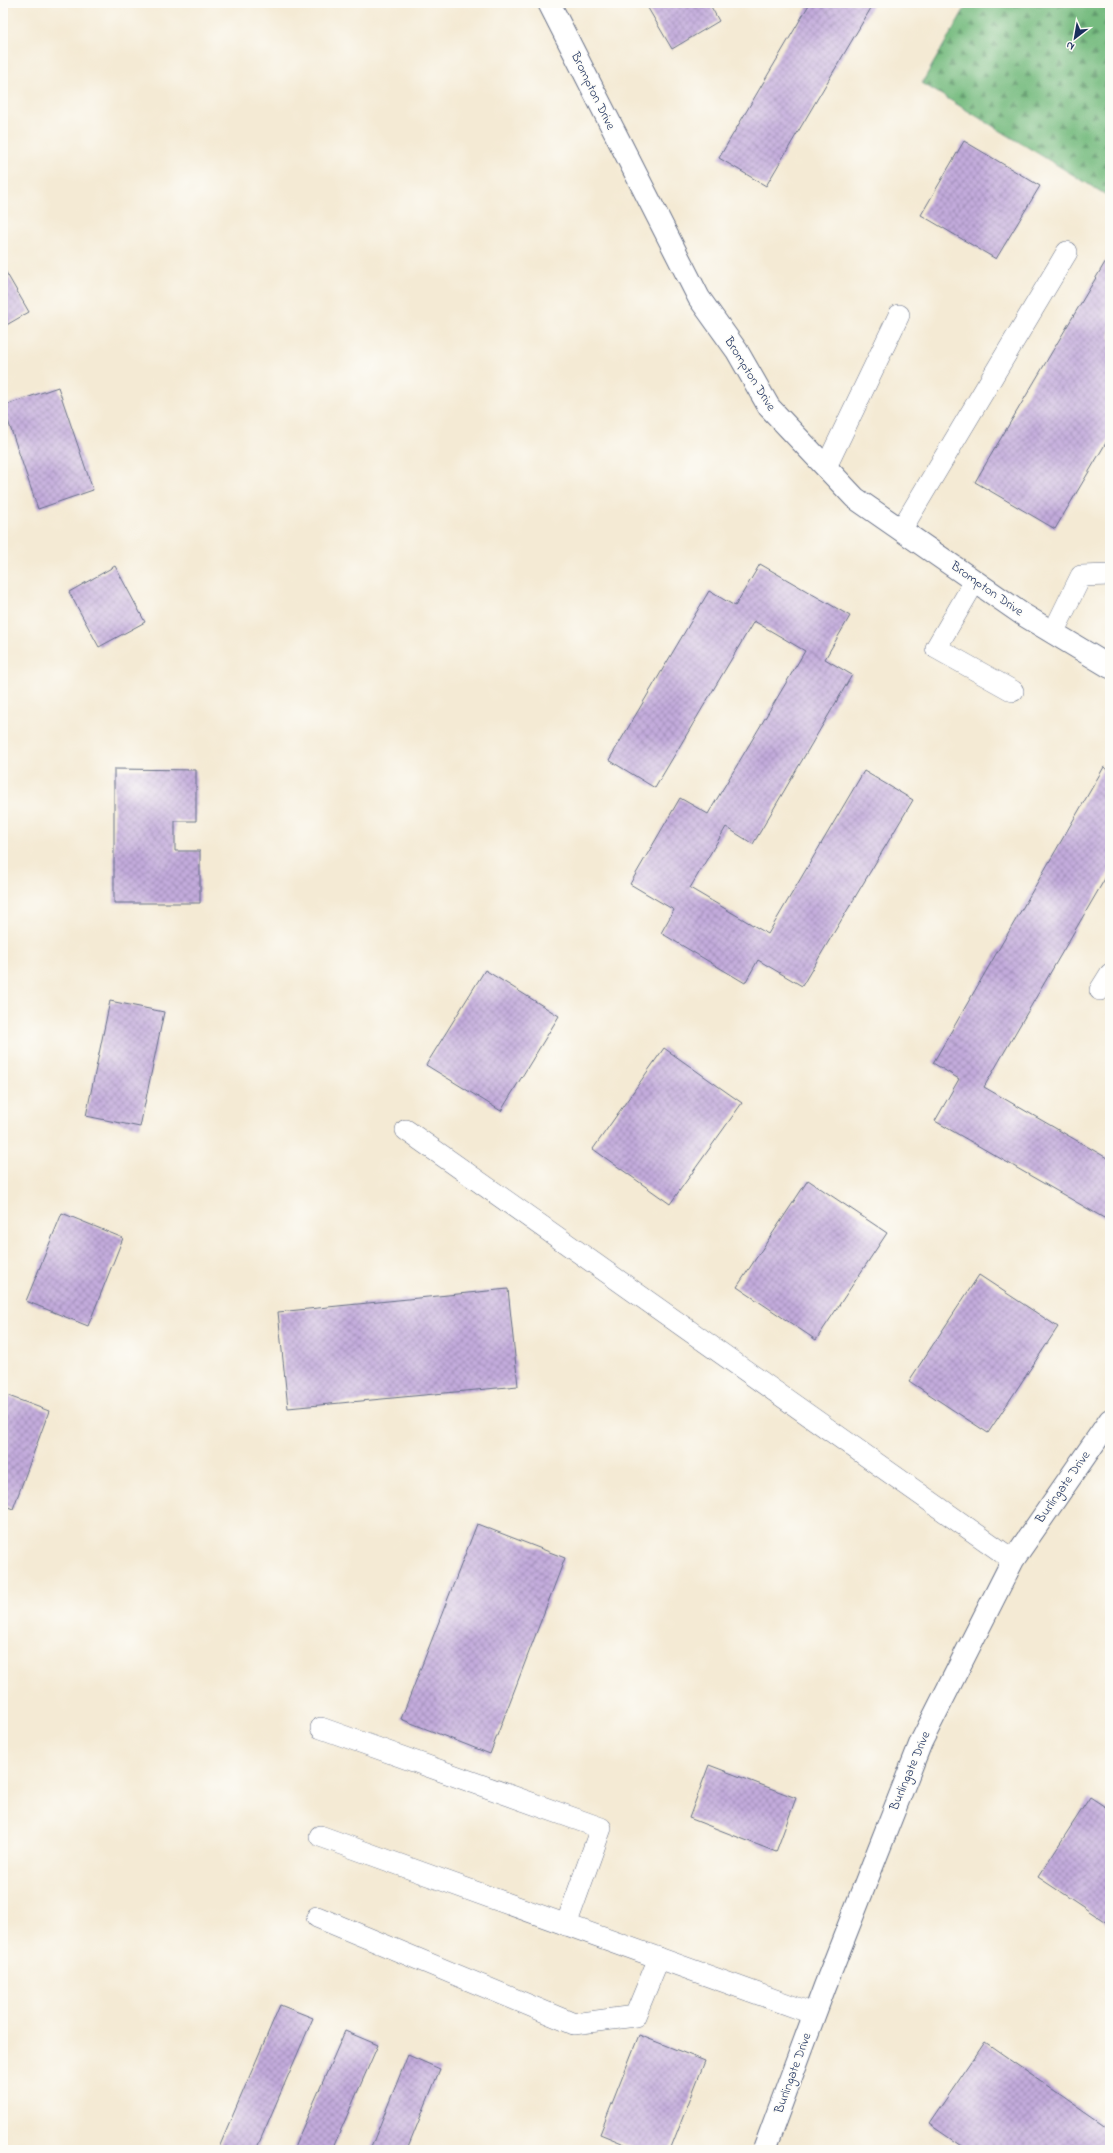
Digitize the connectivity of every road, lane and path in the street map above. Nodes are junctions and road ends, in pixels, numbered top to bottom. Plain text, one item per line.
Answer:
1 (549, 3) edge
2 (1068, 252) dead end
3 (899, 315) dead end
4 (826, 467) junction
5 (901, 530) junction
6 (1110, 574) edge
7 (975, 581) junction
8 (1053, 633) junction
9 (1110, 667) edge
10 (1013, 691) dead end
11 (406, 1130) dead end
12 (1110, 1420) edge
13 (1012, 1560) junction
14 (321, 1728) dead end
15 (320, 1836) dead end
16 (317, 1917) dead end
17 (566, 1924) junction
18 (659, 1958) junction
19 (814, 2014) junction
20 (764, 2150) edge

1 - 4 street, Brompton Drive
2 - 5 lane
3 - 4 lane
4 - 5 street, Brompton Drive
5 - 7 street, Brompton Drive
6 - 8 lane
7 - 8 street, Brompton Drive
7 - 10 lane
8 - 9 street, Brompton Drive
11 - 13 lane
12 - 13 street, Burlingate Drive
13 - 19 street, Burlingate Drive
14 - 17 lane
15 - 17 lane
16 - 18 lane
17 - 18 lane
18 - 19 lane
19 - 20 street, Burlingate Drive

